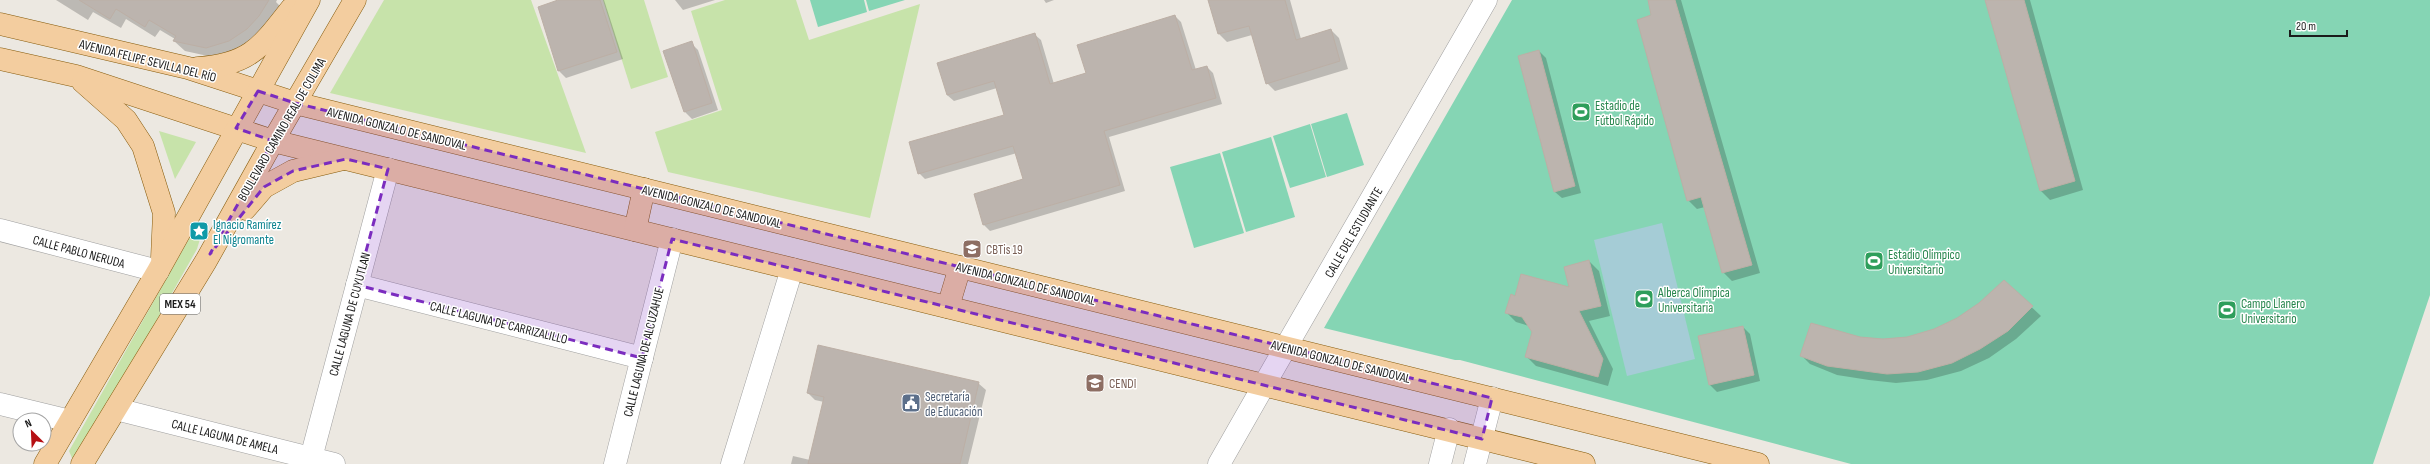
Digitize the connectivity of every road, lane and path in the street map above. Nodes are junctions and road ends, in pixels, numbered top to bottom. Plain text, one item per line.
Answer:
1 (298, 0) edge
2 (309, 0) edge
3 (355, 0) edge
4 (1486, 0) edge
5 (0, 24) edge
6 (0, 59) edge
7 (188, 68) junction
8 (76, 76) junction
9 (258, 91) junction
10 (295, 103) junction
11 (236, 128) junction
12 (273, 141) junction
13 (346, 159) junction
14 (388, 169) junction
15 (644, 189) junction
16 (0, 230) edge
17 (635, 230) junction
18 (672, 239) junction
19 (210, 254) junction
20 (960, 267) junction
21 (160, 268) junction
22 (792, 269) junction
23 (356, 286) junction
24 (948, 307) junction
25 (1286, 347) junction
26 (642, 358) junction
27 (1264, 385) junction
28 (1492, 398) junction
29 (0, 404) edge
30 (116, 409) junction
31 (70, 421) junction
32 (1449, 429) junction
33 (1482, 439) junction
34 (311, 458) junction
35 (45, 464) edge
36 (82, 464) edge
37 (334, 464) edge
38 (615, 464) edge
39 (732, 464) edge
40 (1219, 464) edge
41 (1440, 464) edge
42 (1475, 464) edge
43 (1584, 464) edge
44 (1758, 464) edge

1 - 7 main road
2 - 9 main road, MEX 54
3 - 10 main road, BOULEVARD CAMINO REAL DE COLIMA / MEX 54
4 - 25 street, CALLE DEL ESTUDIANTE
5 - 7 main road, AVENIDA FELIPE SEVILLA DEL RÍO
6 - 8 main road
7 - 9 main road, AVENIDA FELIPE SEVILLA DEL RÍO
8 - 11 main road
8 - 21 main road
9 - 10 main road, AVENIDA FELIPE SEVILLA DEL RÍO
9 - 11 main road, MEX 54
10 - 12 main road, BOULEVARD CAMINO REAL DE COLIMA / MEX 54
10 - 15 main road, AVENIDA GONZALO DE SANDOVAL
11 - 12 main road
11 - 21 main road, MEX 54
12 - 13 main road
12 - 19 main road, BOULEVARD CAMINO REAL DE COLIMA / MEX 54
13 - 14 main road
13 - 19 main road
14 - 17 main road
14 - 23 street, CALLE LAGUNA DE CUYUTLAN
15 - 17 main road
15 - 20 main road, AVENIDA GONZALO DE SANDOVAL
16 - 21 street, CALLE PABLO NERUDA
17 - 18 main road
18 - 22 main road
18 - 26 street, CALLE LAGUNA DE ALCUZAHUE
19 - 30 main road, BOULEVARD CAMINO REAL DE COLIMA / MEX 54
20 - 24 main road
20 - 25 main road, AVENIDA GONZALO DE SANDOVAL
21 - 31 main road, MEX 54
22 - 24 main road
22 - 39 street
23 - 26 street, CALLE LAGUNA DE CARRIZALILLO
23 - 34 street, CALLE LAGUNA DE CUYUTLAN
24 - 27 main road
25 - 27 street, CALLE DEL ESTUDIANTE
25 - 28 main road, AVENIDA GONZALO DE SANDOVAL
26 - 38 street, CALLE LAGUNA DE ALCUZAHUE
27 - 32 main road
27 - 40 street, CALLE DEL ESTUDIANTE
28 - 33 street
28 - 44 main road, AVENIDA GONZALO DE SANDOVAL
29 - 31 street
30 - 34 street, CALLE LAGUNA DE AMELA
30 - 36 main road, BOULEVARD CAMINO REAL DE COLIMA / MEX 54
31 - 35 main road, MEX 54
32 - 33 main road
32 - 41 street
33 - 42 street
33 - 43 main road
34 - 37 street, CALLE LAGUNA DE AMELA

